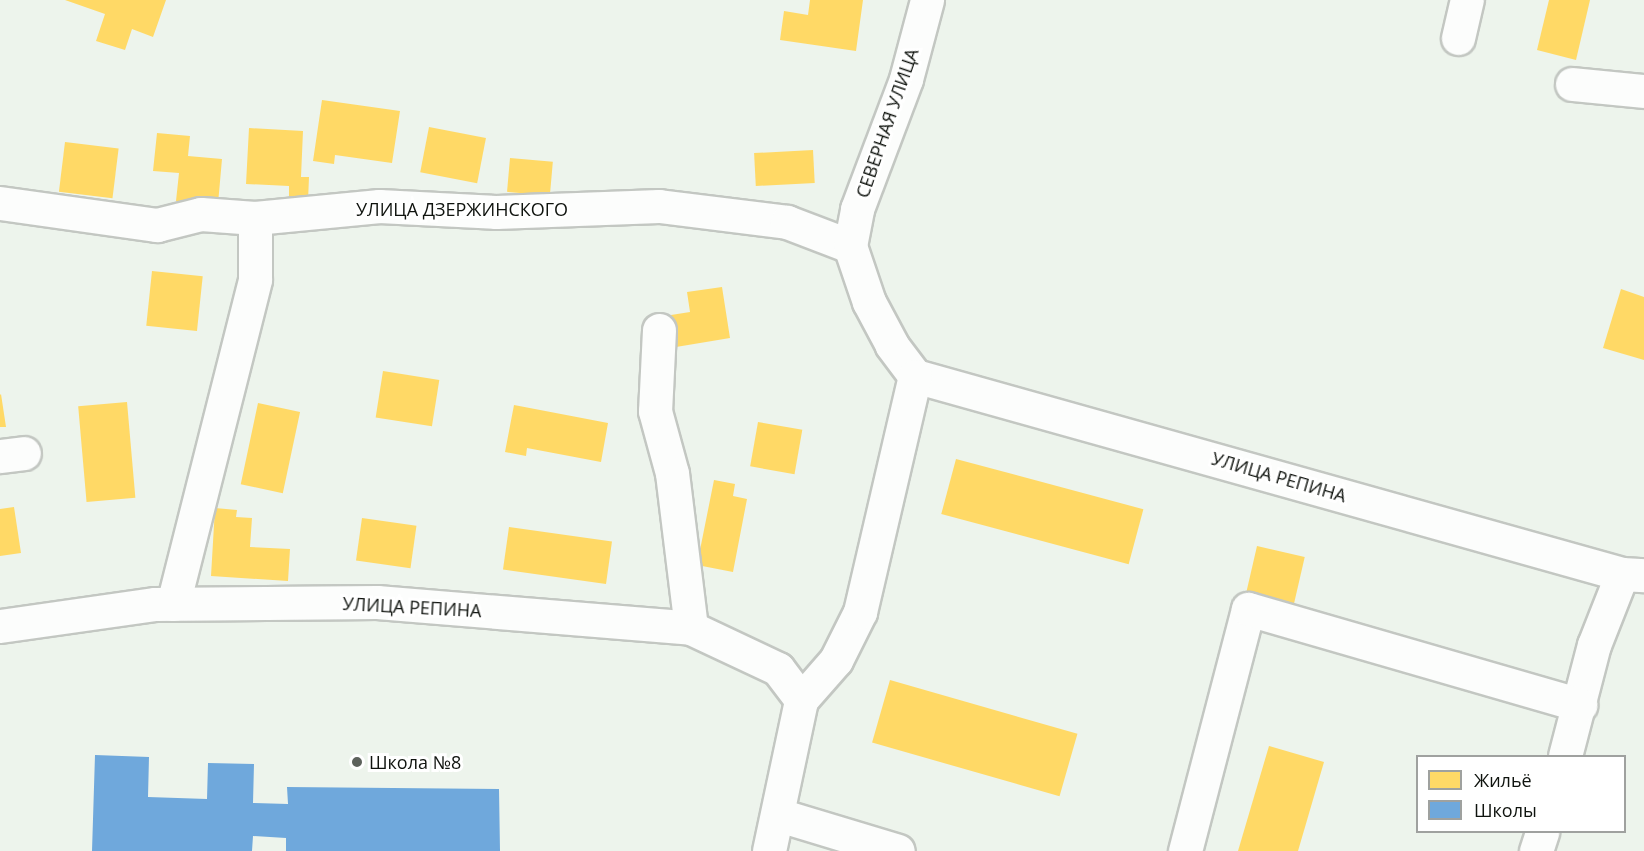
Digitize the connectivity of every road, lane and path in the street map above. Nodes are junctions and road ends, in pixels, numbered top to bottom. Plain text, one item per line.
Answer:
1 (927, 0) edge
2 (1467, 0) edge
3 (1458, 38) dead end
4 (1572, 84) dead end
5 (1644, 91) edge
6 (0, 203) edge
7 (255, 218) junction
8 (850, 246) junction
9 (659, 330) dead end
10 (915, 376) junction
11 (1633, 574) edge
12 (173, 604) junction
13 (0, 626) edge
14 (691, 628) junction
15 (801, 700) junction
16 (1580, 705) junction
17 (1564, 755) edge
18 (779, 814) junction
19 (1541, 833) edge
20 (769, 851) edge
21 (898, 851) edge
22 (1185, 851) edge
23 (1536, 851) edge

1 - 8 street, СЕВЕРНАЯ УЛИЦА
2 - 3 street
4 - 5 street
6 - 7 street, УЛИЦА ДЗЕРЖИНСКОГО
7 - 8 street, УЛИЦА ДЗЕРЖИНСКОГО
7 - 12 street
8 - 10 street
9 - 14 street
10 - 11 street, УЛИЦА РЕПИНА
10 - 15 street
11 - 16 street
12 - 13 street, УЛИЦА РЕПИНА
12 - 14 street, УЛИЦА РЕПИНА
14 - 15 street, УЛИЦА РЕПИНА
15 - 18 street
16 - 17 street
16 - 22 street
18 - 20 street
18 - 21 street
19 - 23 street

